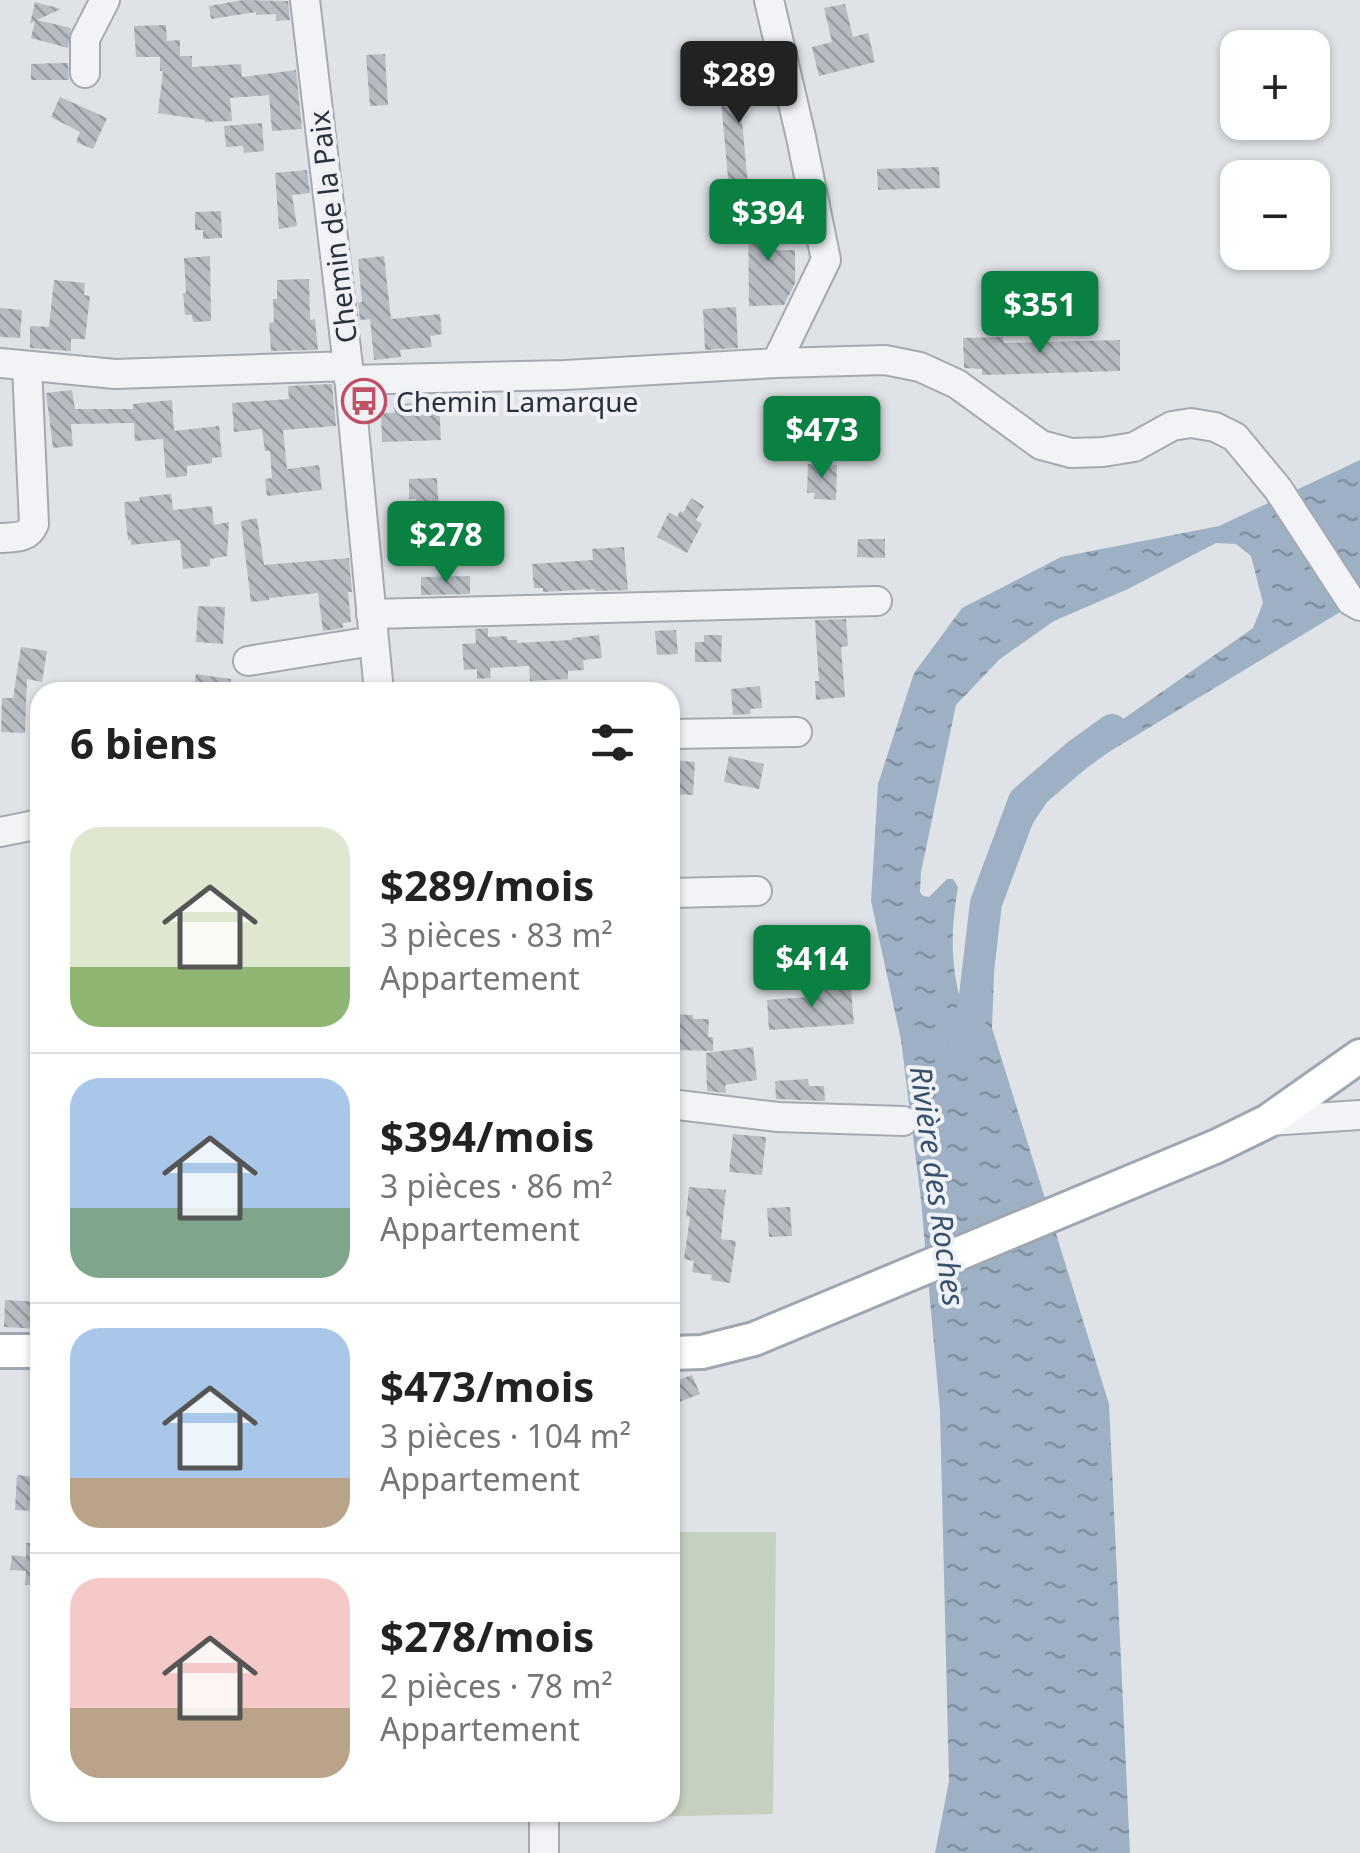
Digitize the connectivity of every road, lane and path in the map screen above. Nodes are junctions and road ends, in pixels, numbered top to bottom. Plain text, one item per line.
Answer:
1 (105, 0) edge
2 (305, 0) edge
3 (768, 0) edge
4 (85, 72) dead end
5 (776, 364) junction
6 (13, 365) edge
7 (348, 373) junction
8 (0, 538) edge
9 (877, 601) dead end
10 (1356, 603) edge
11 (372, 627) junction
12 (248, 661) dead end
13 (378, 682) edge
14 (798, 732) dead end
15 (680, 734) edge
16 (30, 826) edge
17 (0, 832) edge
18 (757, 891) dead end
19 (680, 892) edge
20 (1360, 1056) edge
21 (680, 1105) edge
22 (1360, 1116) edge
23 (903, 1121) dead end
24 (1268, 1122) junction
25 (0, 1350) edge
26 (30, 1351) edge
27 (680, 1353) edge
28 (544, 1822) edge
29 (544, 1853) edge

1 - 4 street
2 - 7 street, Chemin de la Paix
3 - 5 street
5 - 7 street
5 - 10 street
6 - 7 street
6 - 8 street
7 - 11 street, Chemin de la Paix
9 - 11 street
11 - 12 street
11 - 13 street, Chemin de la Paix
14 - 15 street
16 - 17 street
18 - 19 street
20 - 24 main road
21 - 23 street
22 - 24 street
24 - 27 main road
25 - 26 main road
28 - 29 street

